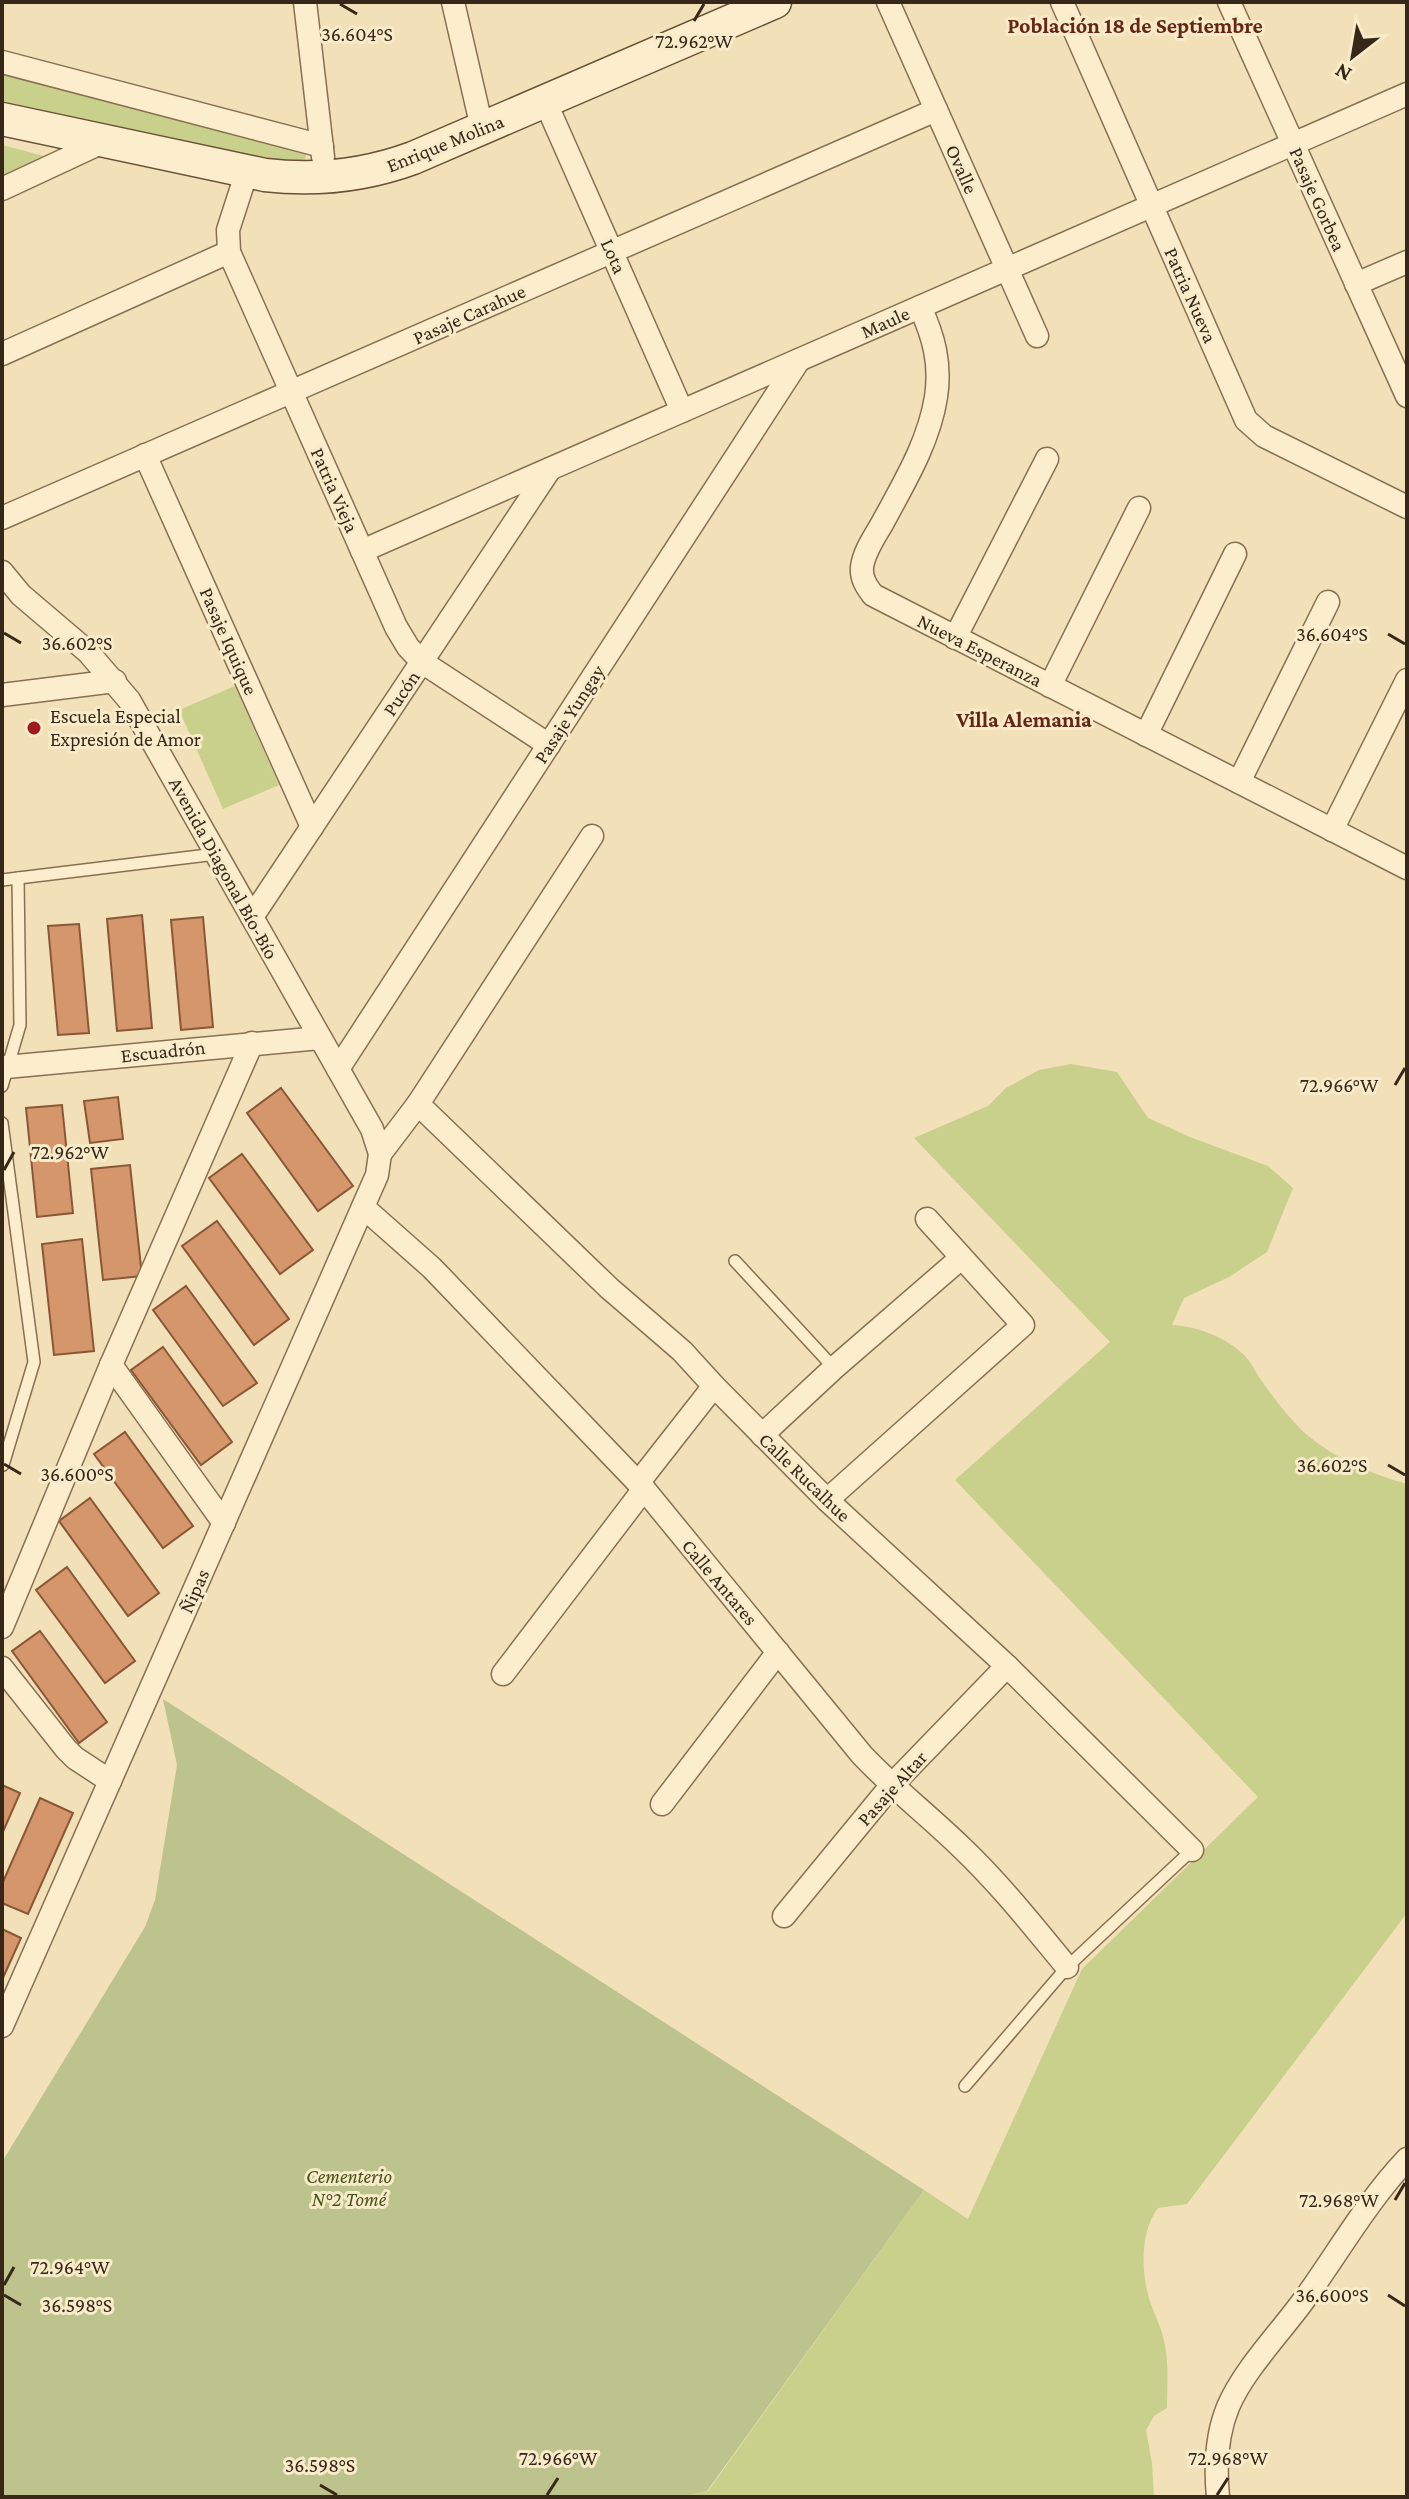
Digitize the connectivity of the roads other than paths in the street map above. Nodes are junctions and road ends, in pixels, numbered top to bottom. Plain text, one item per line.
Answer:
1 (305, 2) edge
2 (453, 2) edge
3 (775, 2) edge
4 (888, 2) edge
5 (1062, 2) edge
6 (1229, 2) edge
7 (2, 62) edge
8 (1407, 94) edge
9 (545, 101) junction
10 (936, 110) junction
11 (2, 119) edge
12 (482, 128) junction
13 (106, 140) junction
14 (1293, 144) junction
15 (322, 146) junction
16 (247, 171) junction
17 (325, 178) junction
18 (2, 189) edge
19 (1151, 206) junction
20 (229, 252) junction
21 (612, 252) junction
22 (1407, 262) edge
23 (1007, 269) junction
24 (1356, 284) junction
25 (920, 307) junction
26 (1037, 336) dead end
27 (2, 354) edge
28 (800, 359) junction
29 (291, 392) junction
30 (1407, 396) edge
31 (682, 411) junction
32 (145, 455) junction
33 (1047, 459) dead end
34 (551, 468) junction
35 (1407, 507) edge
36 (1139, 508) dead end
37 (2, 518) edge
38 (362, 551) junction
39 (1235, 554) dead end
40 (2, 572) edge
41 (1328, 602) dead end
42 (955, 638) junction
43 (422, 662) junction
44 (1407, 680) edge
45 (115, 681) junction
46 (1050, 686) junction
47 (2, 695) edge
48 (1146, 735) junction
49 (549, 745) junction
50 (1239, 782) junction
51 (312, 827) junction
52 (1332, 830) junction
53 (592, 836) dead end
54 (216, 854) junction
55 (1407, 868) edge
56 (18, 878) junction
57 (2, 880) edge
58 (252, 917) junction
59 (320, 1038) junction
60 (252, 1043) junction
61 (338, 1069) junction
62 (3, 1072) edge
63 (418, 1104) junction
64 (2, 1123) edge
65 (380, 1154) junction
66 (363, 1207) junction
67 (927, 1219) dead end
68 (961, 1258) junction
69 (735, 1261) dead end
70 (111, 1365) junction
71 (834, 1368) junction
72 (714, 1386) junction
73 (762, 1435) junction
74 (3, 1465) edge
75 (641, 1486) junction
76 (827, 1500) junction
77 (224, 1523) junction
78 (2, 1627) edge
79 (778, 1652) junction
80 (1007, 1666) junction
81 (2, 1668) edge
82 (503, 1674) dead end
83 (110, 1781) junction
84 (891, 1786) junction
85 (662, 1804) dead end
86 (1192, 1850) joint
87 (784, 1916) dead end
88 (1067, 1967) junction
89 (2, 2026) edge
90 (965, 2086) dead end
91 (1407, 2159) edge
92 (1218, 2497) edge

1 - 15 street
2 - 12 street
3 - 9 main road, Enrique Molina
4 - 10 street, Ovalle
5 - 19 street, Patria Nueva
6 - 14 street, Pasaje Gorbea
7 - 15 street
8 - 14 street, Maule
9 - 12 main road, Enrique Molina
9 - 21 street, Lota
10 - 21 street, Pasaje Carahue
10 - 23 street, Ovalle
11 - 13 main road, Enrique Molina
12 - 17 main road, Enrique Molina
13 - 16 main road, Enrique Molina
13 - 18 street
14 - 19 street, Maule
14 - 24 street, Pasaje Gorbea
15 - 17 street
16 - 17 main road, Enrique Molina
16 - 20 street
19 - 23 street, Maule
19 - 35 street, Patria Nueva
20 - 27 street
20 - 29 street, Patria Vieja
21 - 29 street, Pasaje Carahue
21 - 31 street, Lota
22 - 24 street
23 - 25 street, Maule
23 - 26 street, Ovalle
24 - 30 street, Pasaje Gorbea
25 - 28 street, Maule
25 - 42 street, Nueva Esperanza
28 - 31 street, Maule
28 - 49 street, Pasaje Yungay
29 - 32 street, Pasaje Carahue
29 - 38 street, Patria Vieja
31 - 34 street, Maule
32 - 37 street, Pasaje Carahue
32 - 51 street, Pasaje Iquique
33 - 42 street
34 - 38 street, Maule
34 - 43 street, Pucón
36 - 46 street
38 - 43 street, Patria Vieja
39 - 48 street
40 - 45 street, Avenida Diagonal Bío-Bío
41 - 50 street
42 - 46 street, Nueva Esperanza
43 - 49 street, Patria Vieja
43 - 51 street, Pucón
44 - 52 street
45 - 47 street
45 - 54 street, Avenida Diagonal Bío-Bío
46 - 48 street, Nueva Esperanza
48 - 50 street, Nueva Esperanza
49 - 61 street, Pasaje Yungay
50 - 52 street, Nueva Esperanza
51 - 58 street, Pucón
52 - 55 street, Nueva Esperanza
53 - 63 street
54 - 56 lane
54 - 58 street, Avenida Diagonal Bío-Bío
56 - 57 lane
56 - 62 lane
58 - 59 street, Avenida Diagonal Bío-Bío
59 - 60 street, Escuadrón
59 - 61 street, Avenida Diagonal Bío-Bío
60 - 62 street, Escuadrón
60 - 70 street
61 - 65 street, Avenida Diagonal Bío-Bío
63 - 65 street
63 - 72 street, Calle Rucalhue
64 - 74 lane
65 - 66 street, Ñipas
66 - 75 street, Calle Antares
66 - 77 street, Ñipas
67 - 68 street
68 - 71 street
68 - 76 street
69 - 71 lane
70 - 77 street
70 - 78 street
71 - 73 street
72 - 73 street, Calle Rucalhue
72 - 75 street
73 - 76 street, Calle Rucalhue
75 - 79 street, Calle Antares
75 - 82 street
76 - 80 street, Calle Rucalhue
77 - 83 street, Ñipas
79 - 84 street, Calle Antares
79 - 85 street
80 - 84 street, Pasaje Altar
80 - 86 street, Calle Rucalhue
81 - 83 street
83 - 89 street, Ñipas
84 - 87 street, Pasaje Altar
84 - 88 street, Calle Antares
86 - 88 lane
88 - 90 lane
91 - 92 street

